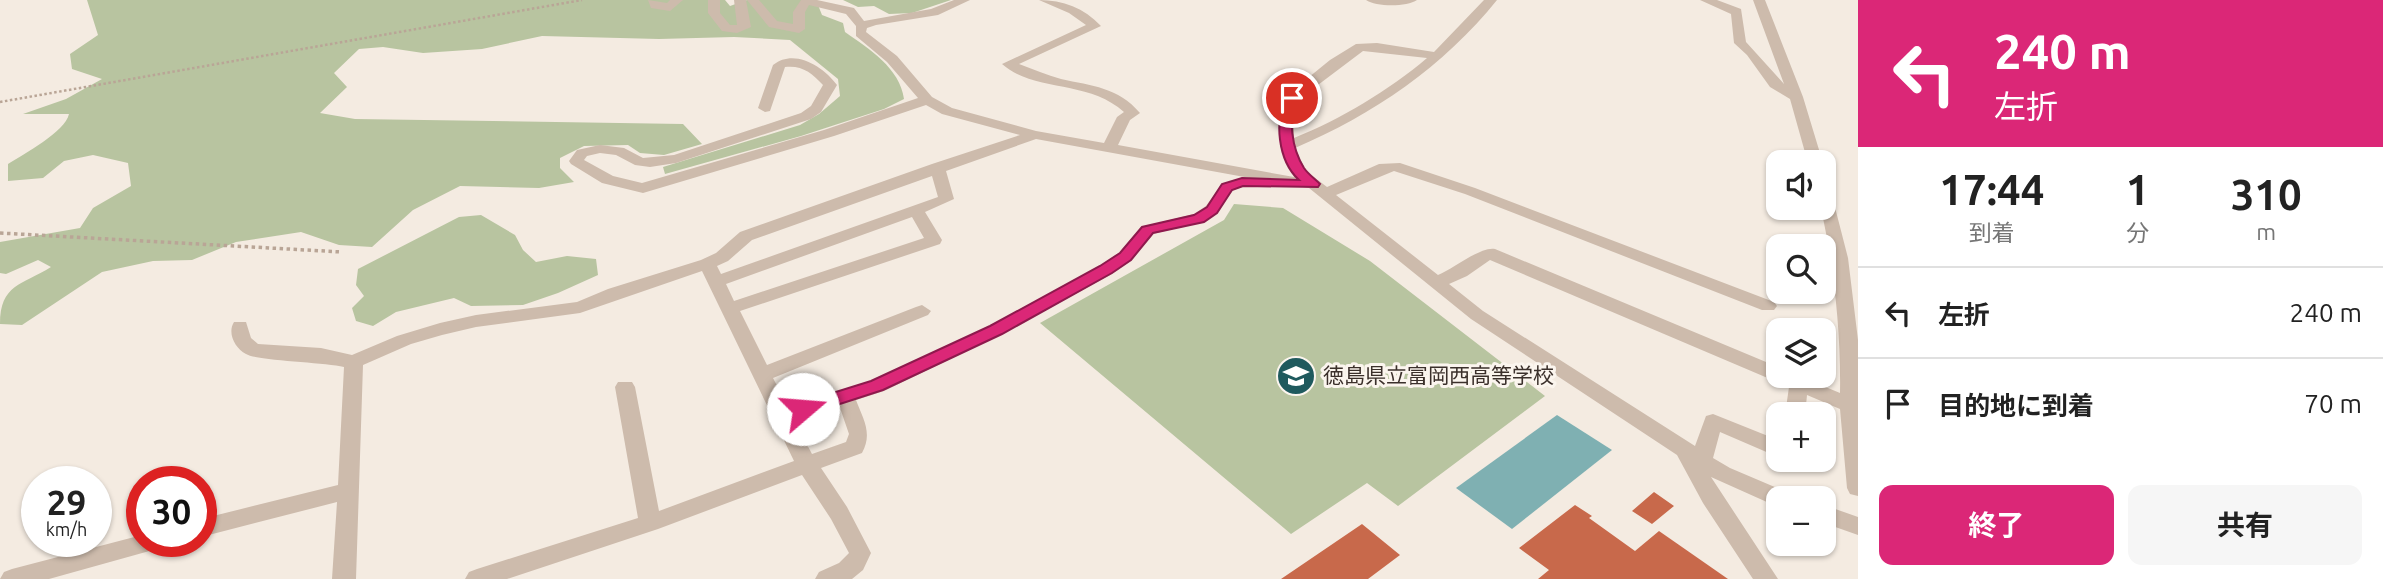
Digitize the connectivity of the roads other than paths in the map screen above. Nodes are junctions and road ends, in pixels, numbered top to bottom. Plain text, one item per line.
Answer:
1 (654, 0) edge
2 (677, 0) edge
3 (714, 0) edge
4 (740, 0) edge
5 (753, 0) edge
6 (964, 0) edge
7 (1045, 0) edge
8 (1372, 0) edge
9 (1411, 0) edge
10 (1491, 0) edge
11 (1706, 0) edge
12 (1759, 0) edge
13 (862, 26) junction
14 (1437, 57) junction
15 (1796, 97) junction
16 (927, 100) junction
17 (765, 108) dead end
18 (1035, 135) junction
19 (1287, 146) junction
20 (1109, 148) junction
21 (1812, 150) edge
22 (937, 167) junction
23 (1314, 187) junction
24 (917, 211) junction
25 (1831, 220) edge
26 (707, 264) junction
27 (715, 282) junction
28 (1436, 283) junction
29 (1768, 306) dead end
30 (728, 309) junction
31 (922, 311) dead end
32 (240, 326) dead end
33 (354, 362) junction
34 (1766, 370) edge
35 (761, 375) junction
36 (625, 387) dead end
37 (1809, 388) edge
38 (845, 396) junction
39 (1850, 405) junction
40 (782, 416) junction
41 (1766, 444) edge
42 (1693, 454) junction
43 (807, 465) junction
44 (1858, 488) edge
45 (348, 491) junction
46 (1766, 493) edge
47 (1836, 518) edge
48 (650, 523) junction
49 (217, 524) edge
50 (1858, 526) edge
51 (126, 548) edge
52 (12, 579) edge
53 (344, 579) edge
54 (478, 579) edge
55 (827, 579) edge
56 (1766, 579) edge

1 - 2 street
3 - 4 street
5 - 13 street
6 - 13 street
7 - 20 street
8 - 9 street
10 - 14 street
11 - 15 street
12 - 15 street
13 - 16 street
14 - 19 street
14 - 19 street
15 - 21 street
16 - 17 street
16 - 18 street
18 - 20 street
18 - 22 street
19 - 23 street
20 - 23 street
22 - 24 street
22 - 26 street
23 - 28 street
23 - 29 street
23 - 38 street
24 - 27 street
24 - 30 street
25 - 39 street
26 - 27 street
26 - 33 street
27 - 30 street
28 - 34 street
28 - 42 street
30 - 35 street
31 - 35 street
32 - 33 street
33 - 45 street
35 - 40 street
36 - 48 street
37 - 39 street
38 - 40 street
38 - 43 street
39 - 44 street
40 - 43 street
41 - 42 street
42 - 46 street
42 - 56 street
43 - 48 street
43 - 55 street
45 - 49 street
45 - 53 street
47 - 50 street
48 - 54 street
51 - 52 street

